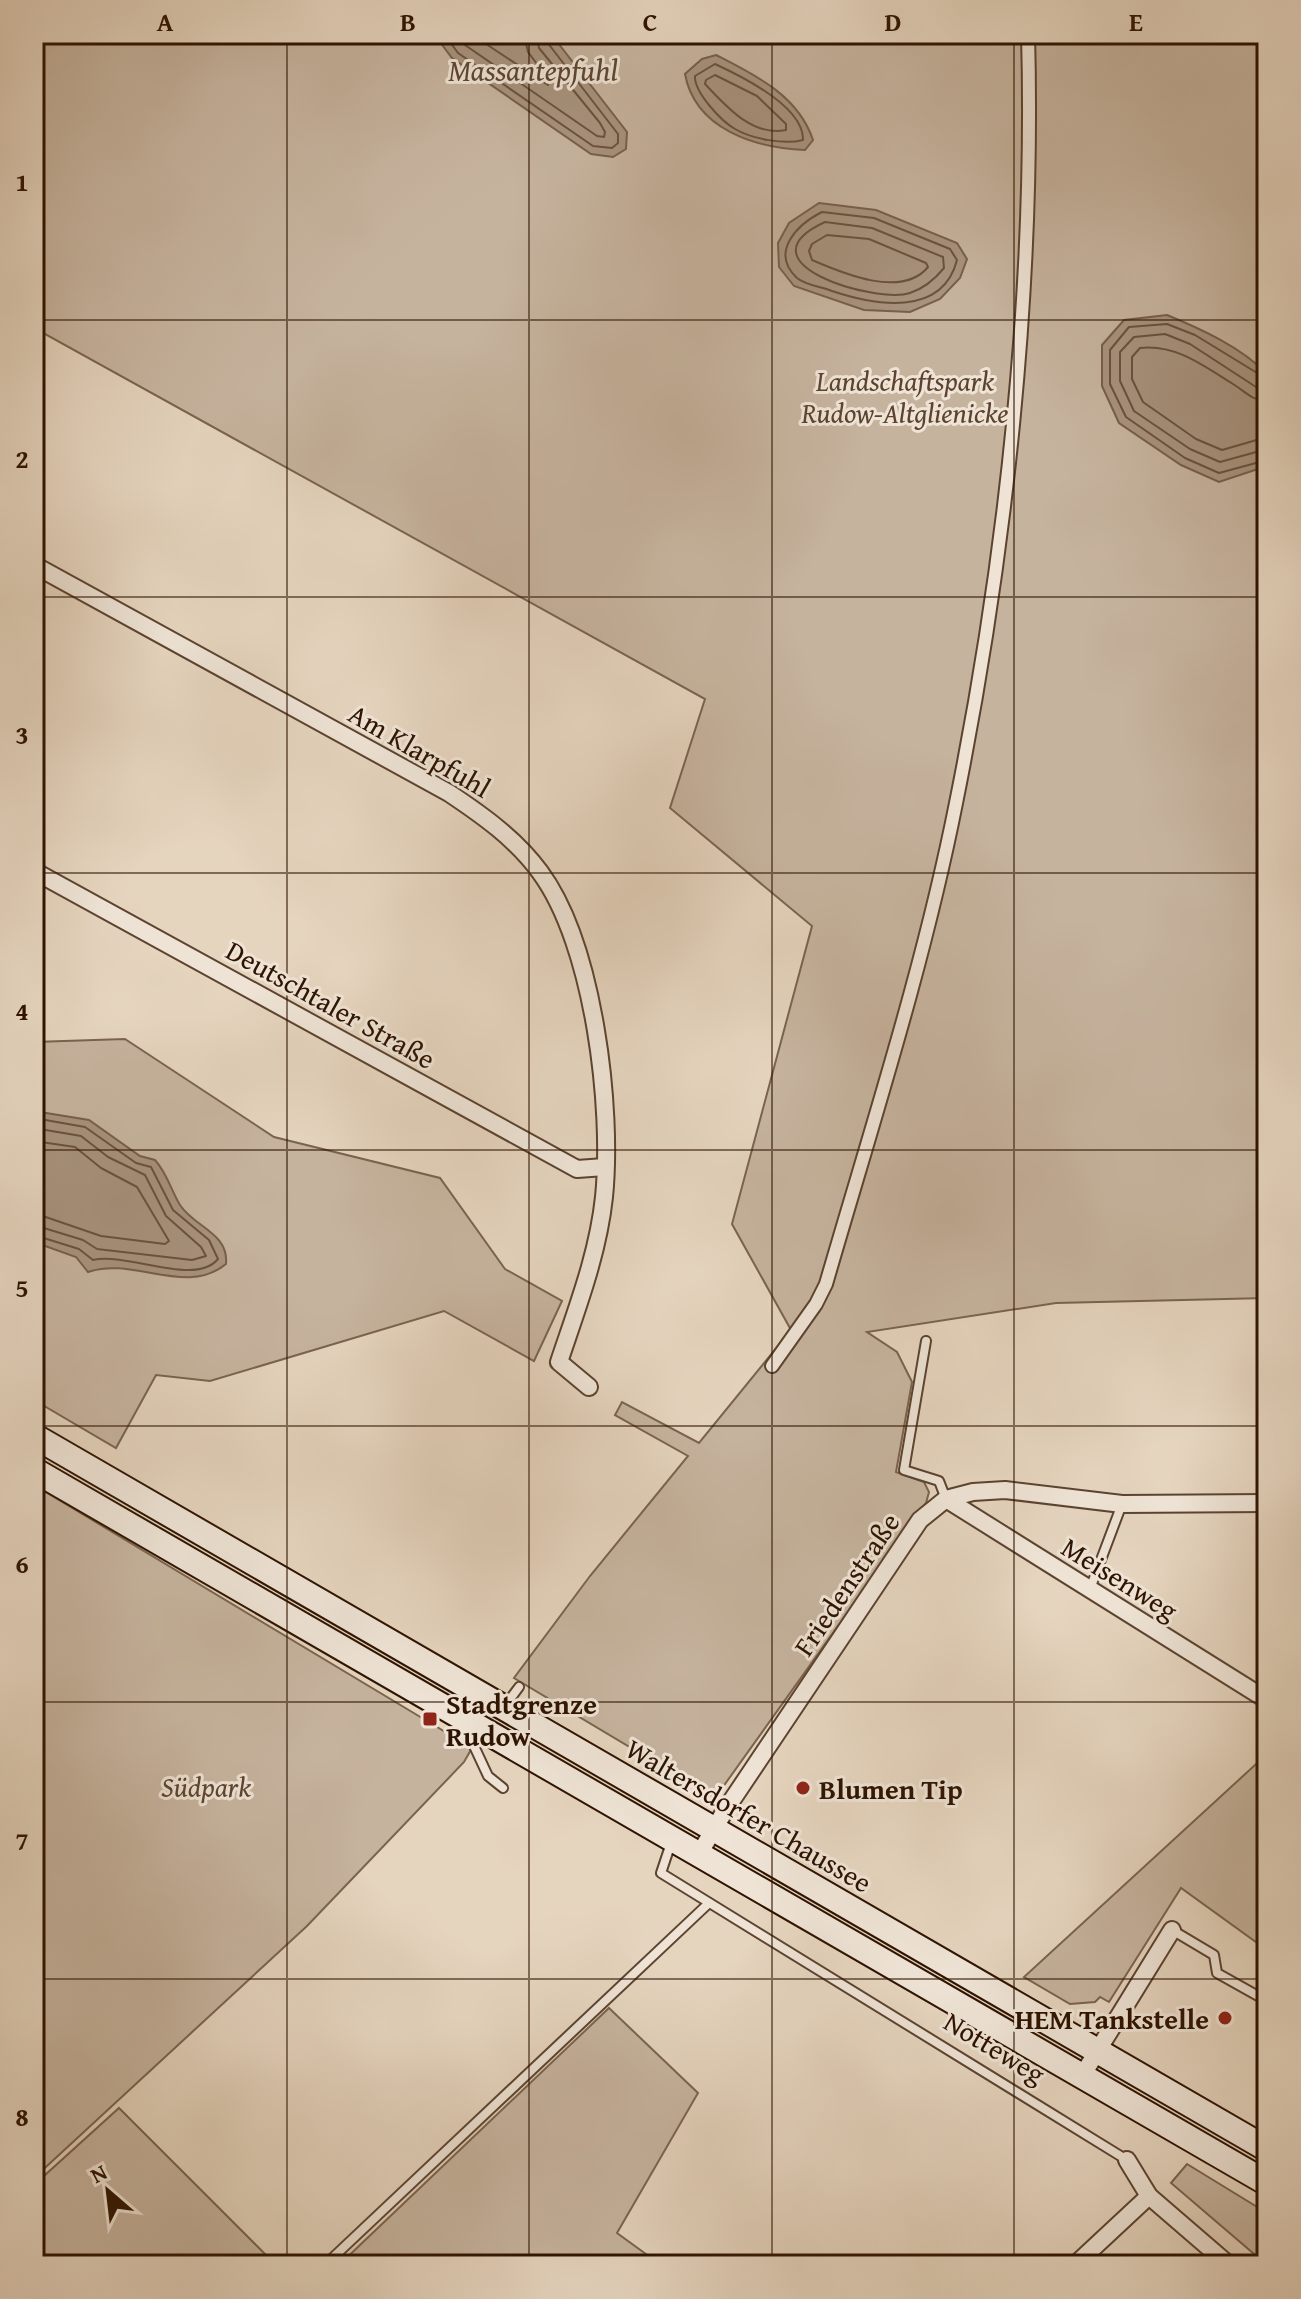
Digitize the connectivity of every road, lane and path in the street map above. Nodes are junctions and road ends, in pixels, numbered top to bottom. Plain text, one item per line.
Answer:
1 (1028, 34) edge
2 (34, 565) edge
3 (34, 871) edge
4 (605, 1167) junction
5 (926, 1341) dead end
6 (772, 1366) dead end
7 (589, 1387) dead end
8 (34, 1436) edge
9 (34, 1470) edge
10 (946, 1499) junction
11 (1267, 1503) edge
12 (1122, 1504) junction
13 (1089, 1591) junction
14 (519, 1687) dead end
15 (1267, 1700) edge
16 (514, 1714) junction
17 (486, 1731) junction
18 (509, 1745) junction
19 (503, 1788) dead end
20 (713, 1829) junction
21 (672, 1839) junction
22 (699, 1854) junction
23 (709, 1903) junction
24 (1172, 1930) joint
25 (1267, 2001) edge
26 (1098, 2050) junction
27 (1082, 2076) junction
28 (1267, 2149) edge
29 (1127, 2160) joint
30 (1267, 2183) edge
31 (1149, 2196) junction
32 (325, 2265) edge
33 (1075, 2265) edge
34 (1229, 2265) edge

1 - 6 street
2 - 4 street, Am Klarpfuhl
3 - 4 street, Deutschtaler Straße
4 - 7 street, Am Klarpfuhl
5 - 10 lane
8 - 16 main road, Waltersdorfer Chaussee
9 - 17 main road
10 - 12 street
10 - 13 street, Meisenweg
10 - 20 street, Friedenstraße
11 - 12 street
12 - 13 lane
13 - 15 street, Meisenweg
14 - 16 lane
16 - 18 lane
16 - 20 main road, Waltersdorfer Chaussee
17 - 18 main road
17 - 19 lane
18 - 21 main road
20 - 22 street, Friedenstraße
20 - 26 main road, Waltersdorfer Chaussee
21 - 22 main road
21 - 23 lane, Notteweg
22 - 27 main road
23 - 29 lane, Notteweg
23 - 32 lane
24 - 25 lane
24 - 26 street
26 - 27 street
26 - 28 main road, Waltersdorfer Chaussee
27 - 30 main road
29 - 31 street, Notteweg
31 - 33 street
31 - 34 street, Notteweg

